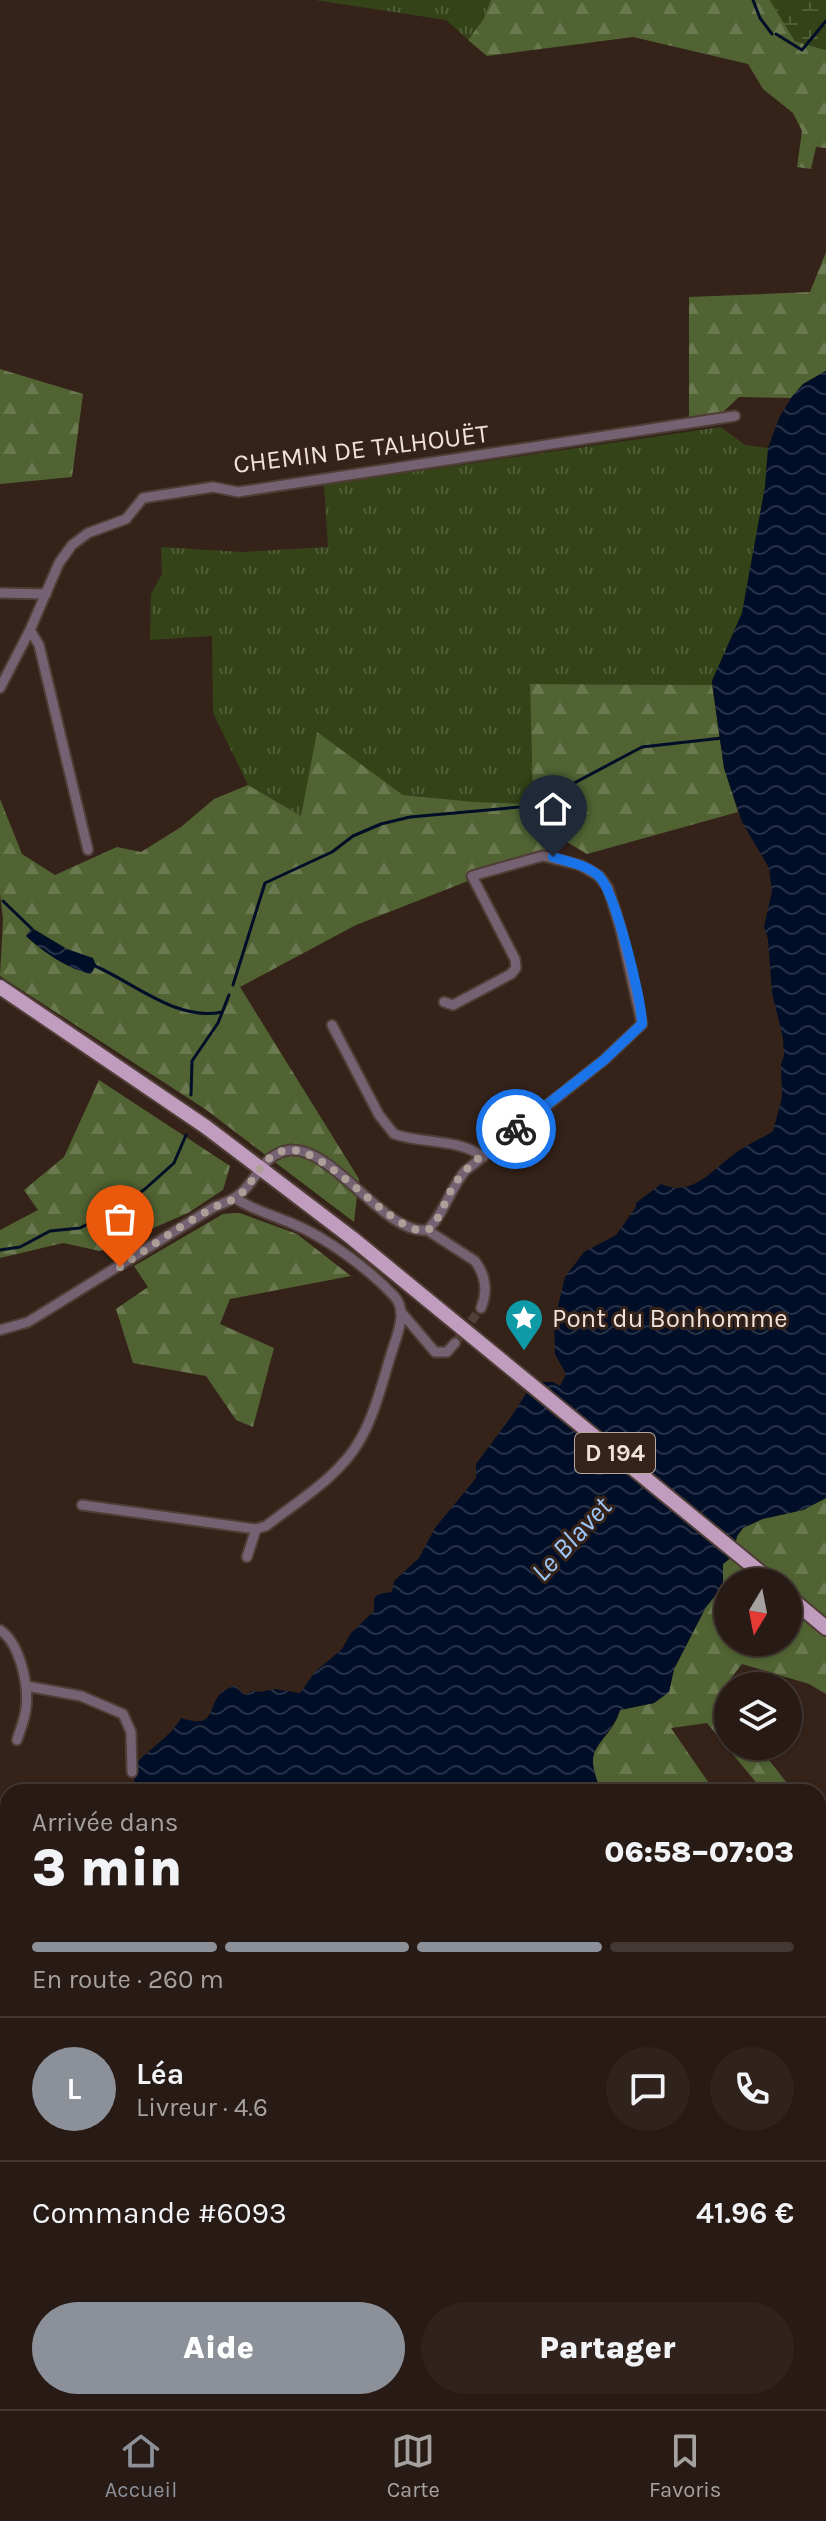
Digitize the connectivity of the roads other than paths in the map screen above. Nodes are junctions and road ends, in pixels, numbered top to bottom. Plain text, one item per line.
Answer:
1 (735, 416) dead end
2 (0, 593) edge
3 (46, 594) junction
4 (30, 630) junction
5 (0, 688) edge
6 (88, 850) dead end
7 (0, 987) edge
8 (444, 1002) dead end
9 (332, 1025) dead end
10 (483, 1157) junction
11 (260, 1168) junction
12 (235, 1198) junction
13 (427, 1230) junction
14 (481, 1308) tunnel mouth
15 (401, 1312) junction
16 (0, 1330) edge
17 (455, 1343) dead end
18 (82, 1505) dead end
19 (256, 1529) junction
20 (247, 1557) dead end
21 (755, 1568) edge
22 (802, 1604) edge
23 (802, 1607) edge
24 (826, 1621) edge
25 (826, 1628) edge
26 (0, 1630) edge
27 (26, 1686) junction
28 (17, 1740) dead end
29 (132, 1772) dead end

1 - 3 street, CHEMIN DE TALHOUËT
2 - 3 street
3 - 4 street, CHEMIN DE TALHOUËT
4 - 5 street, CHEMIN DE TALHOUËT
4 - 6 street
7 - 11 main road, D 194
8 - 10 street
9 - 10 street
10 - 13 street
11 - 12 street
11 - 13 street
11 - 21 main road, D 194
12 - 15 street
12 - 16 street
13 - 14 street
15 - 17 street
15 - 19 street
18 - 19 street
19 - 20 street
22 - 24 main road
23 - 25 main road
26 - 27 street
27 - 28 street
27 - 29 street

